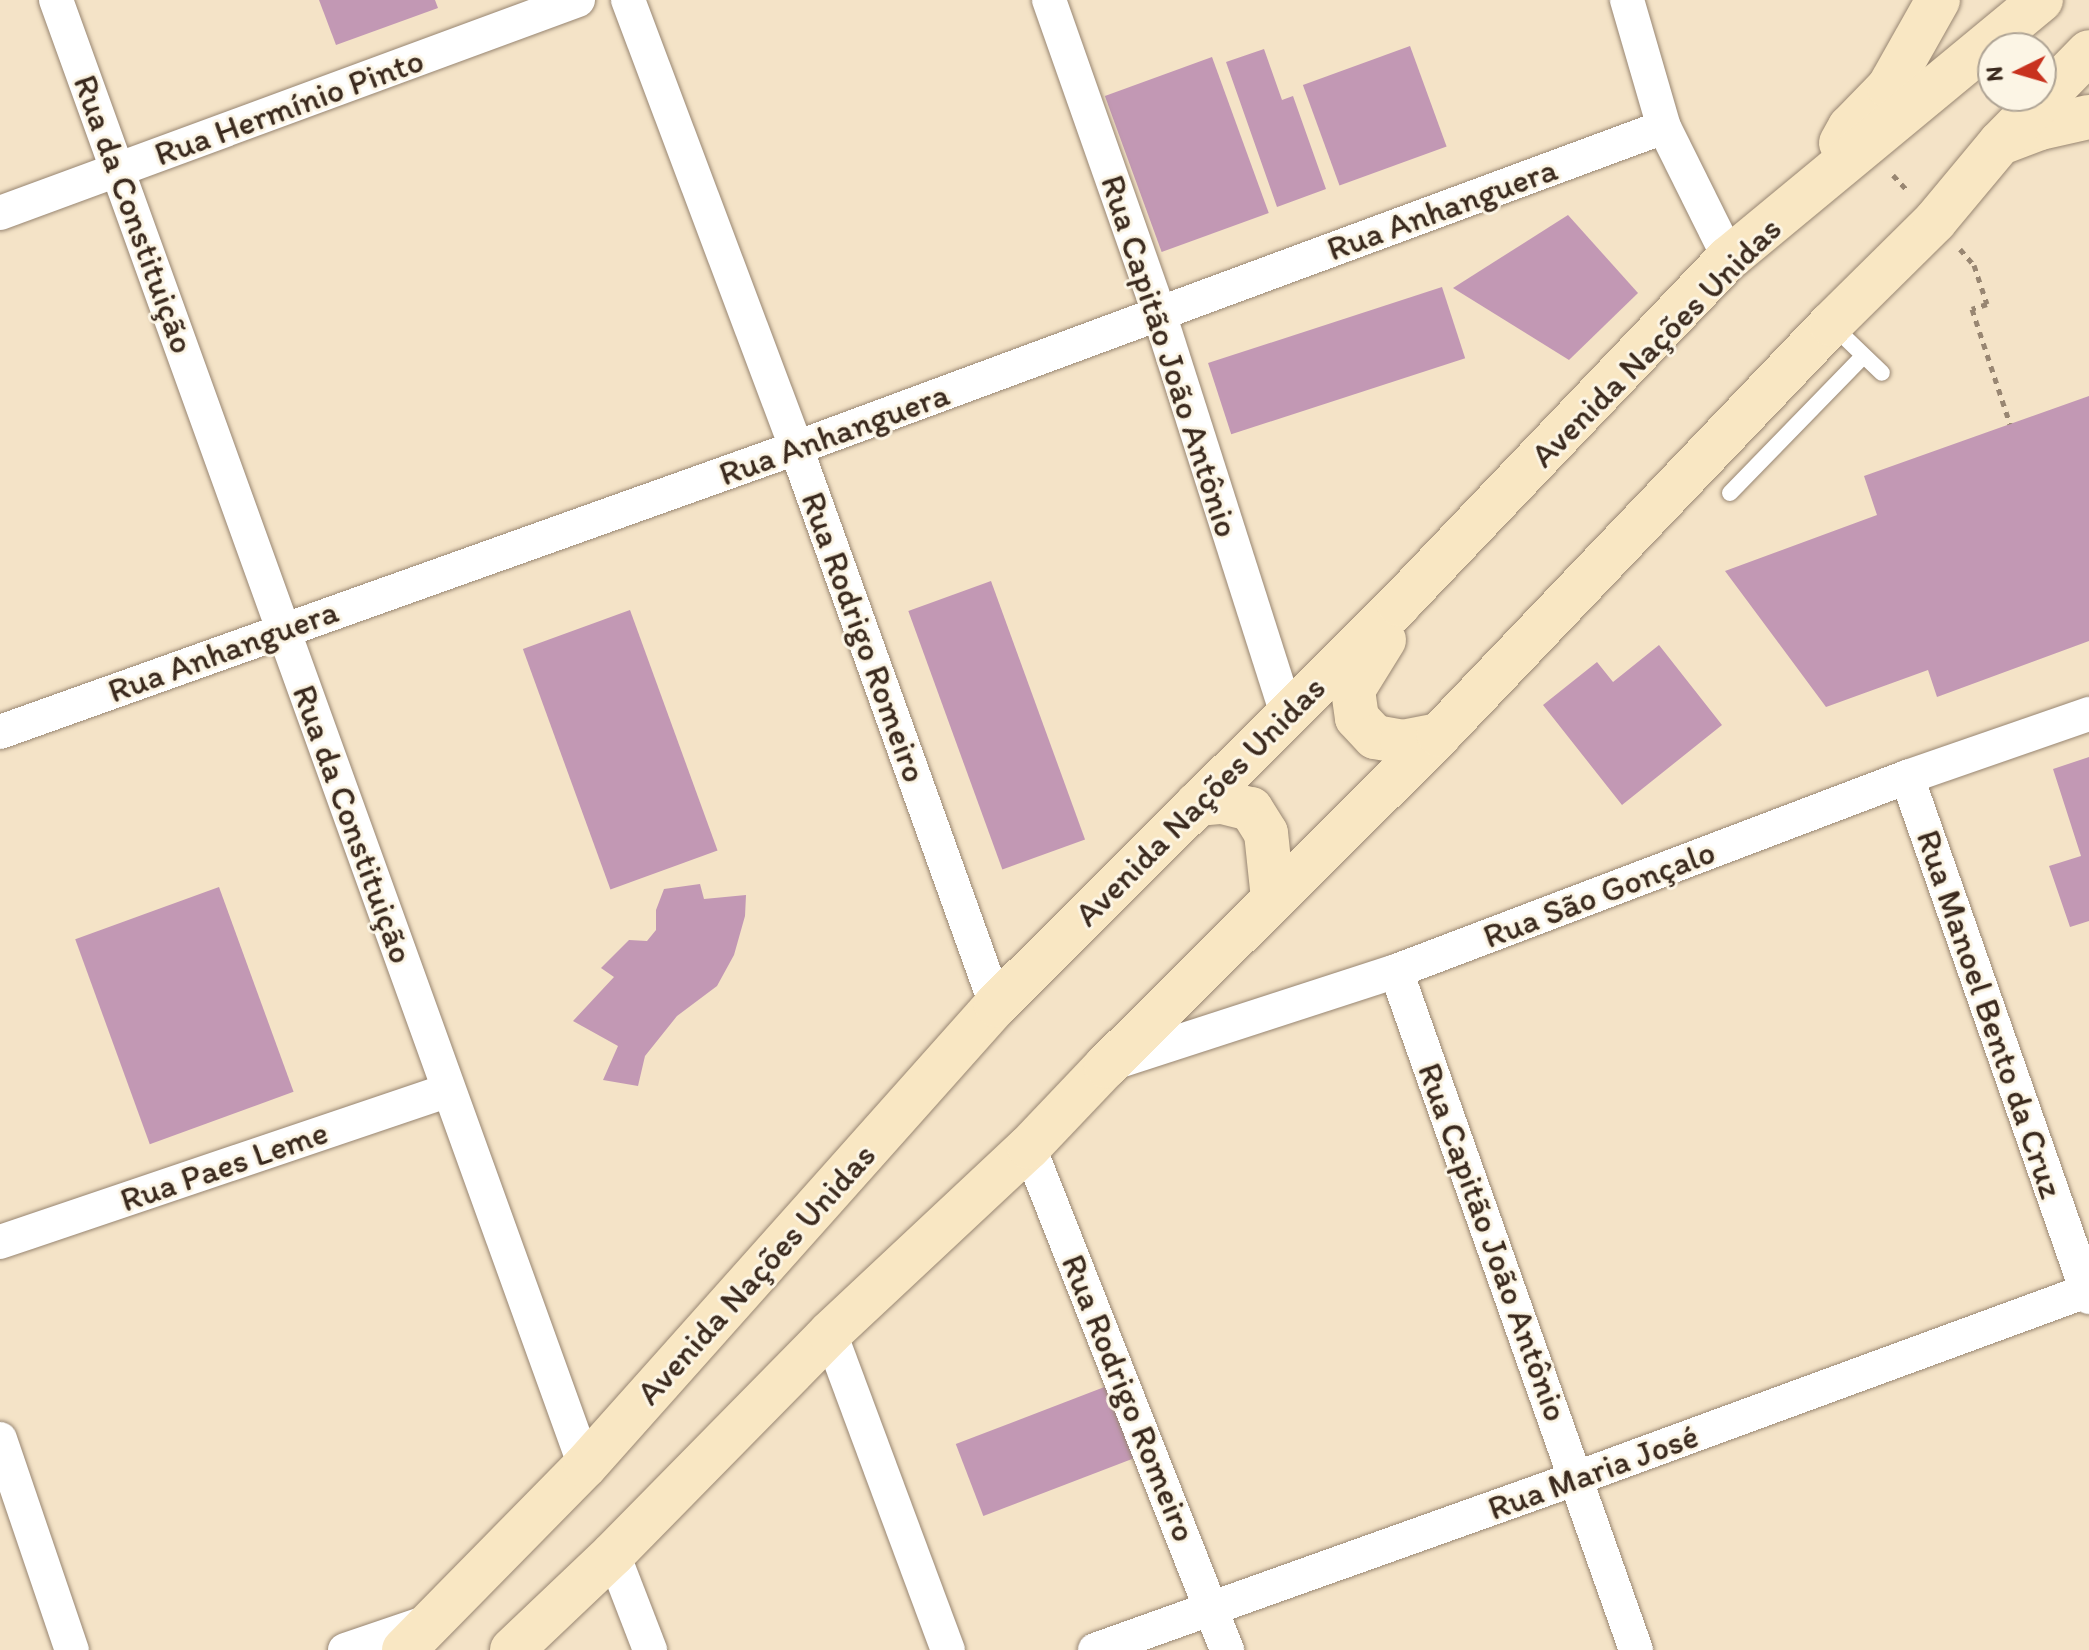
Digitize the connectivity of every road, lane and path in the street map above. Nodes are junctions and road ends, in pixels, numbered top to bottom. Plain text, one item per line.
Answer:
1 (56, 0) edge
2 (578, 0) edge
3 (628, 0) edge
4 (1049, 0) edge
5 (1627, 0) edge
6 (1938, 0) edge
7 (2041, 0) edge
8 (2089, 52) edge
9 (2089, 117) edge
10 (1664, 127) junction
11 (2000, 143) junction
12 (119, 170) junction
13 (1819, 185) junction
14 (0, 213) edge
15 (1729, 258) junction
16 (1159, 313) junction
17 (1831, 324) junction
18 (1863, 356) junction
19 (1882, 373) dead end
20 (796, 448) junction
21 (1730, 493) dead end
22 (1399, 604) junction
23 (283, 630) junction
24 (1287, 713) junction
25 (2089, 714) edge
26 (0, 732) edge
27 (1439, 735) junction
28 (1907, 777) junction
29 (1197, 804) junction
30 (1273, 899) junction
31 (1396, 971) junction
32 (996, 1005) junction
33 (1106, 1066) junction
34 (448, 1090) junction
35 (1029, 1147) junction
36 (0, 1242) edge
37 (2088, 1292) edge
38 (830, 1333) junction
39 (0, 1439) edge
40 (585, 1466) junction
41 (1577, 1478) junction
42 (613, 1554) junction
43 (1212, 1609) junction
44 (434, 1620) junction
45 (72, 1650) edge
46 (345, 1650) edge
47 (404, 1650) edge
48 (512, 1650) edge
49 (650, 1650) edge
50 (948, 1650) edge
51 (1095, 1650) edge
52 (1227, 1650) edge
53 (1636, 1650) edge

1 - 12 street, Rua da Constituição
2 - 12 street, Rua Hermínio Pinto
3 - 20 street, Rua Rodrigo Romeiro
4 - 16 street, Rua Capitão João Antônio
5 - 10 street
6 - 13 main road
7 - 13 main road, Avenida Nações Unidas
8 - 11 main road
9 - 11 main road
10 - 15 street
10 - 16 street, Rua Anhanguera
11 - 17 main road
12 - 14 street, Rua Hermínio Pinto
12 - 23 street, Rua da Constituição
13 - 15 main road, Avenida Nações Unidas
15 - 22 main road, Avenida Nações Unidas
16 - 20 street, Rua Anhanguera
16 - 24 street, Rua Capitão João Antônio
17 - 18 lane
17 - 27 main road
18 - 19 lane
18 - 21 lane
20 - 23 street, Rua Anhanguera
20 - 32 street, Rua Rodrigo Romeiro
22 - 24 main road, Avenida Nações Unidas
22 - 27 main road
23 - 26 street, Rua Anhanguera
23 - 34 street, Rua da Constituição
24 - 29 main road, Avenida Nações Unidas
25 - 28 street, Rua São Gonçalo
27 - 30 main road
28 - 31 street, Rua São Gonçalo
28 - 37 street, Rua Manoel Bento da Cruz
29 - 30 main road
29 - 32 main road, Avenida Nações Unidas
30 - 33 main road
31 - 33 street, Rua São Gonçalo
31 - 41 street, Rua Capitão João Antônio
32 - 40 main road, Avenida Nações Unidas
33 - 35 main road
34 - 36 street, Rua Paes Leme
34 - 40 street, Rua da Constituição
35 - 38 main road
35 - 43 street, Rua Rodrigo Romeiro
37 - 41 street, Rua Maria José
38 - 42 main road
38 - 50 street
39 - 45 street
40 - 44 main road, Avenida Nações Unidas
41 - 43 street, Rua Maria José
41 - 53 street, Rua Capitão João Antônio
42 - 48 main road
42 - 49 street
43 - 51 street, Rua Maria José
43 - 52 street, Rua Rodrigo Romeiro
44 - 46 street
44 - 47 main road, Avenida Nações Unidas

